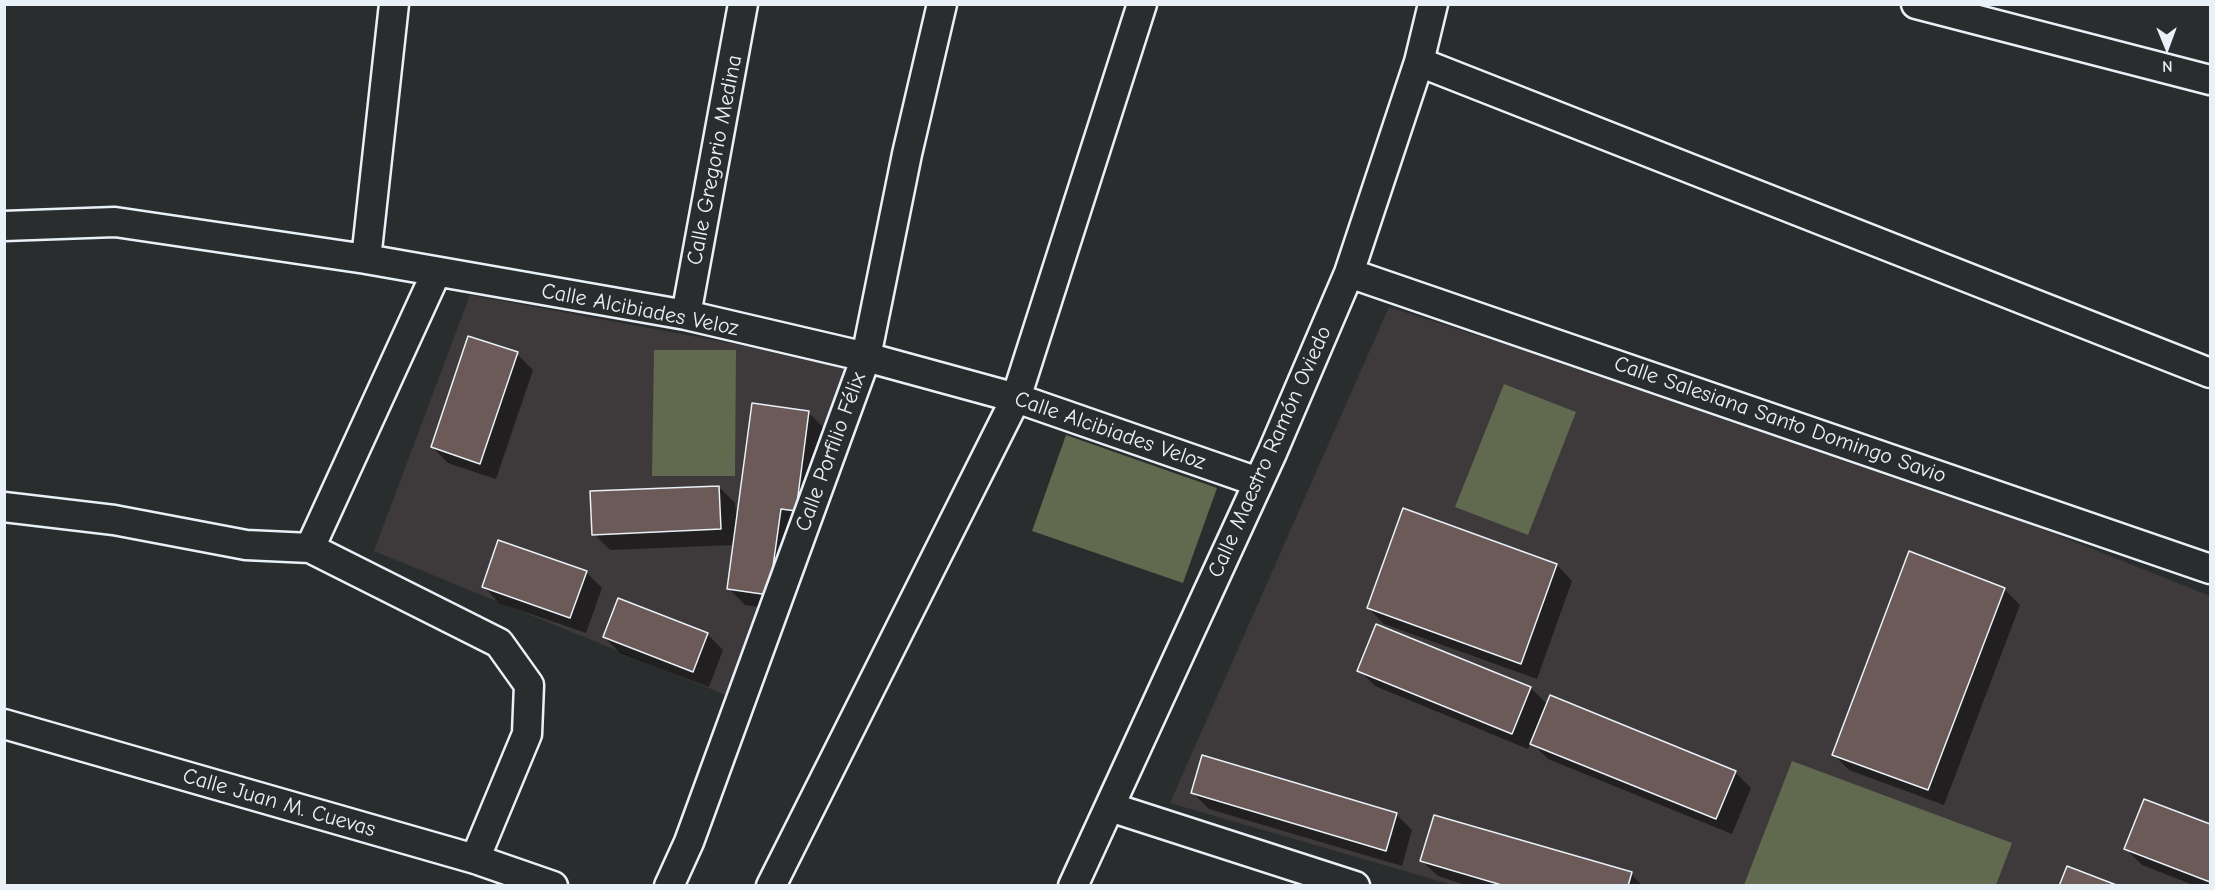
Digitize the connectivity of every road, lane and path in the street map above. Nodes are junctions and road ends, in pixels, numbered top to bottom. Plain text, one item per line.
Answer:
1 (394, 4) edge
2 (743, 4) edge
3 (942, 4) edge
4 (1142, 4) edge
5 (1434, 4) edge
6 (1916, 4) edge
7 (1419, 62) junction
8 (2211, 80) edge
9 (4, 226) edge
10 (366, 259) junction
11 (436, 273) junction
12 (1349, 273) junction
13 (686, 315) junction
14 (866, 357) junction
15 (2211, 373) edge
16 (1016, 398) junction
17 (1258, 482) junction
18 (4, 507) edge
19 (310, 549) junction
20 (2211, 569) edge
21 (4, 724) edge
22 (1110, 807) junction
23 (475, 859) junction
24 (553, 885) edge
25 (669, 885) edge
26 (771, 885) edge
27 (1073, 885) edge
28 (1355, 885) edge

1 - 10 street
2 - 13 street, Calle Gregorio Medina
3 - 14 street, Calle Porfilio Félix
4 - 16 street
5 - 7 street, Calle Maestro Ramón Oviedo
6 - 8 street
7 - 12 street, Calle Maestro Ramón Oviedo
7 - 15 street
9 - 10 street, Calle Alcibiades Veloz
10 - 11 street, Calle Alcibiades Veloz
11 - 13 street, Calle Alcibiades Veloz
11 - 19 street
12 - 17 street, Calle Maestro Ramón Oviedo
12 - 20 street, Calle Salesiana Santo Domingo Savio
13 - 14 street, Calle Alcibiades Veloz
14 - 16 street, Calle Alcibiades Veloz
14 - 25 street, Calle Porfilio Félix
16 - 17 street, Calle Alcibiades Veloz
16 - 26 street
17 - 22 street, Calle Maestro Ramón Oviedo
18 - 19 street
19 - 23 street
21 - 23 street, Calle Juan M. Cuevas
22 - 27 street, Calle Maestro Ramón Oviedo
22 - 28 street
23 - 24 street, Calle Juan M. Cuevas

